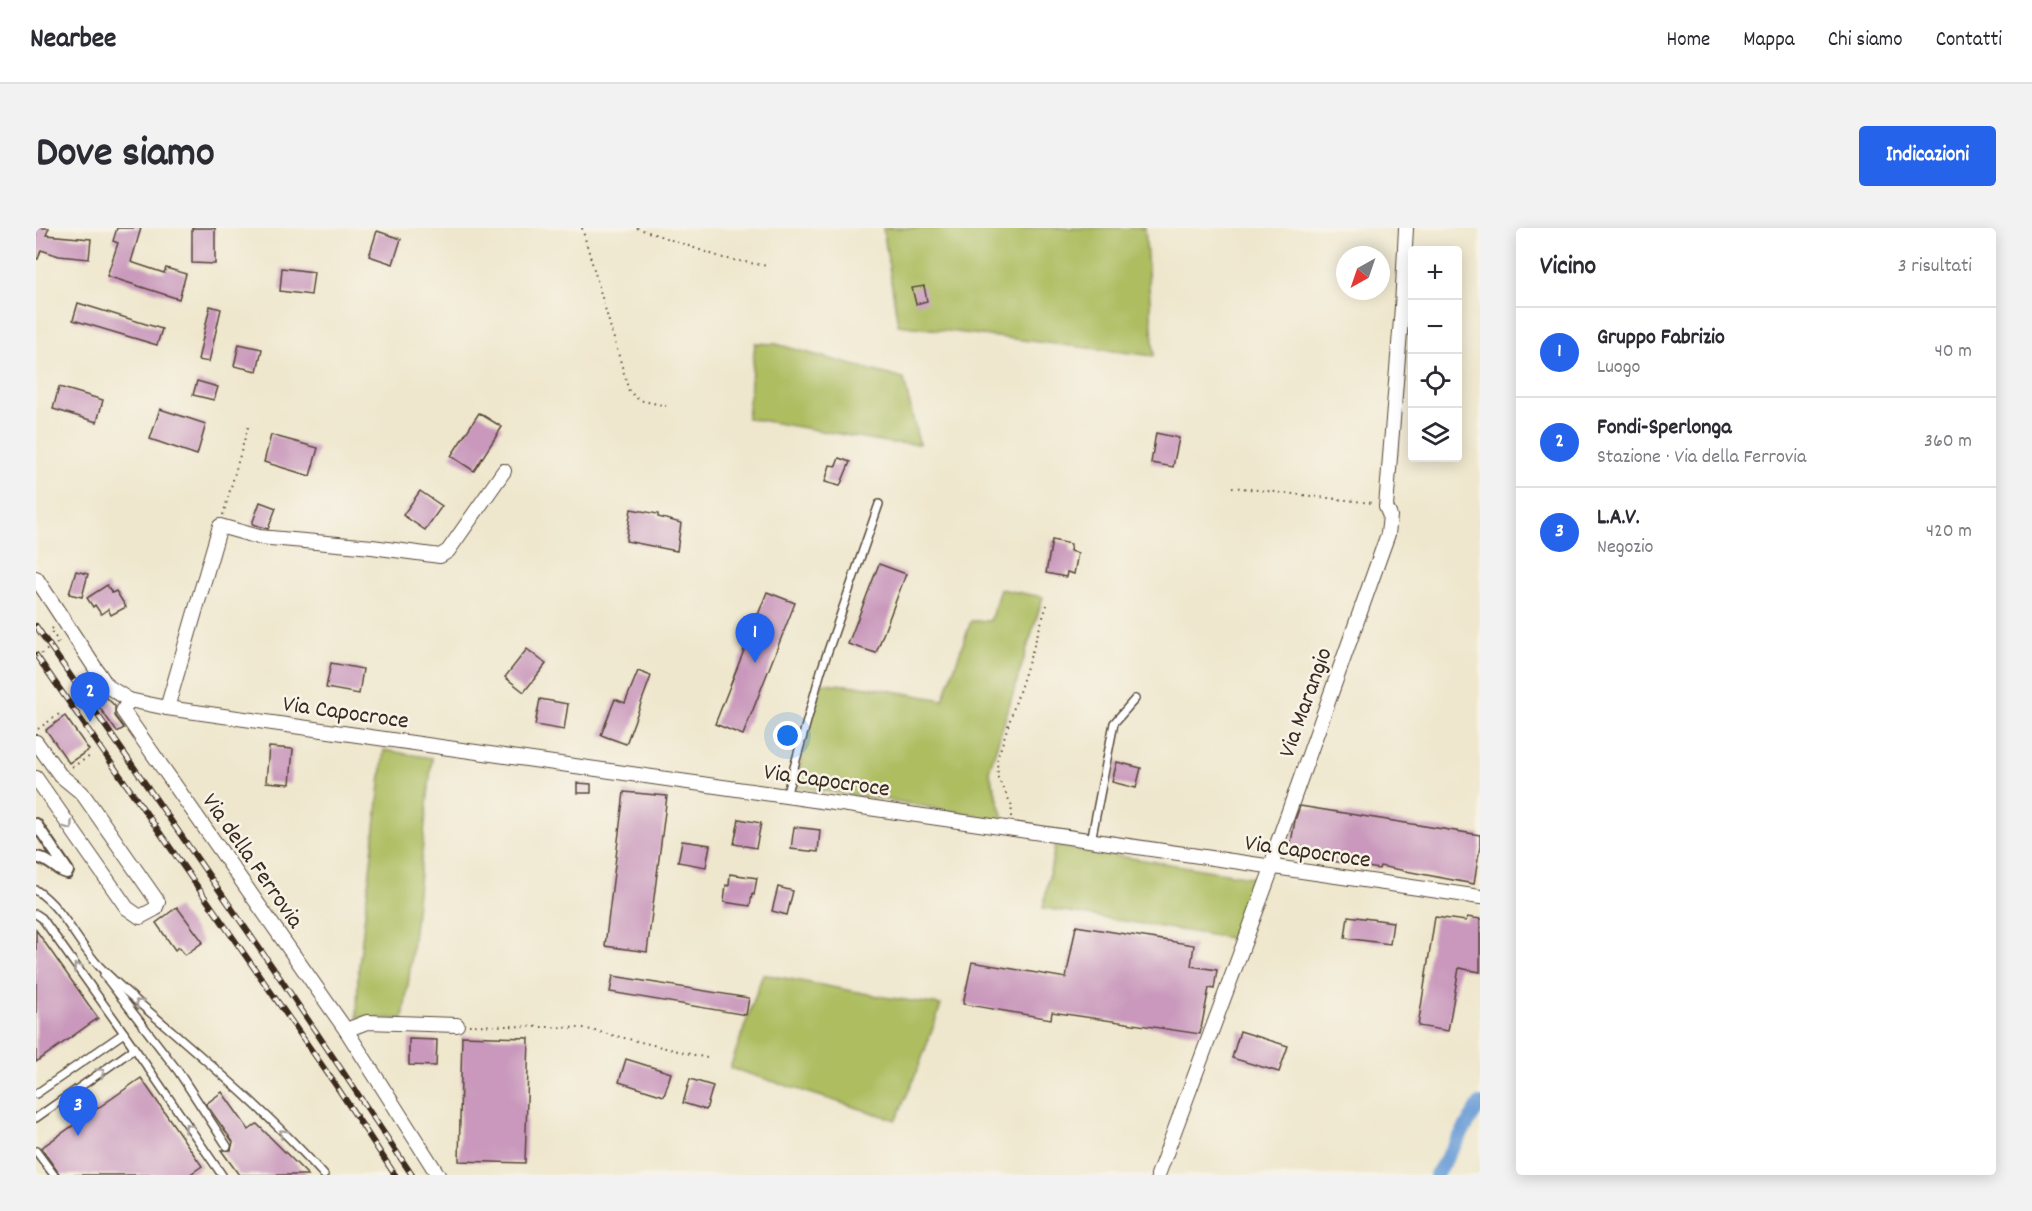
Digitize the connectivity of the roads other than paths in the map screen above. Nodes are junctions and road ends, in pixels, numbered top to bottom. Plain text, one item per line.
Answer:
1 (1406, 228) edge
2 (504, 471) dead end
3 (879, 504) dead end
4 (36, 578) edge
5 (1135, 699) dead end
6 (129, 700) junction
7 (167, 708) junction
8 (36, 742) edge
9 (61, 777) junction
10 (36, 778) edge
11 (45, 793) junction
12 (786, 796) junction
13 (36, 824) edge
14 (1091, 841) junction
15 (36, 857) edge
16 (1272, 868) junction
17 (36, 890) edge
18 (1480, 897) edge
19 (36, 914) edge
20 (99, 966) junction
21 (457, 1025) road end
22 (346, 1030) junction
23 (124, 1033) junction
24 (134, 1049) junction
25 (36, 1094) edge
26 (36, 1118) edge
27 (227, 1146) dead end
28 (36, 1151) edge
29 (54, 1175) edge
30 (222, 1175) edge
31 (324, 1175) edge
32 (438, 1175) edge
33 (1158, 1175) edge

1 - 16 street, Via Marangio
2 - 7 street
3 - 12 lane
4 - 6 street
5 - 14 lane
6 - 7 street, Via Capocroce
6 - 22 street, Via della Ferrovia
7 - 12 street, Via Capocroce
8 - 9 street
9 - 11 street
11 -> 9 street
10 - 11 street
12 - 14 street, Via Capocroce
13 - 15 street
14 - 16 street, Via Capocroce
16 - 18 street, Via Capocroce
16 - 33 street, Via Marangio
17 - 20 lane
23 -> 19 lane
20 - 27 lane
31 -> 20 lane
21 - 22 street
22 - 32 street, Via della Ferrovia
23 - 24 lane
23 - 25 lane
26 -> 24 lane
30 -> 24 lane
28 - 29 lane

